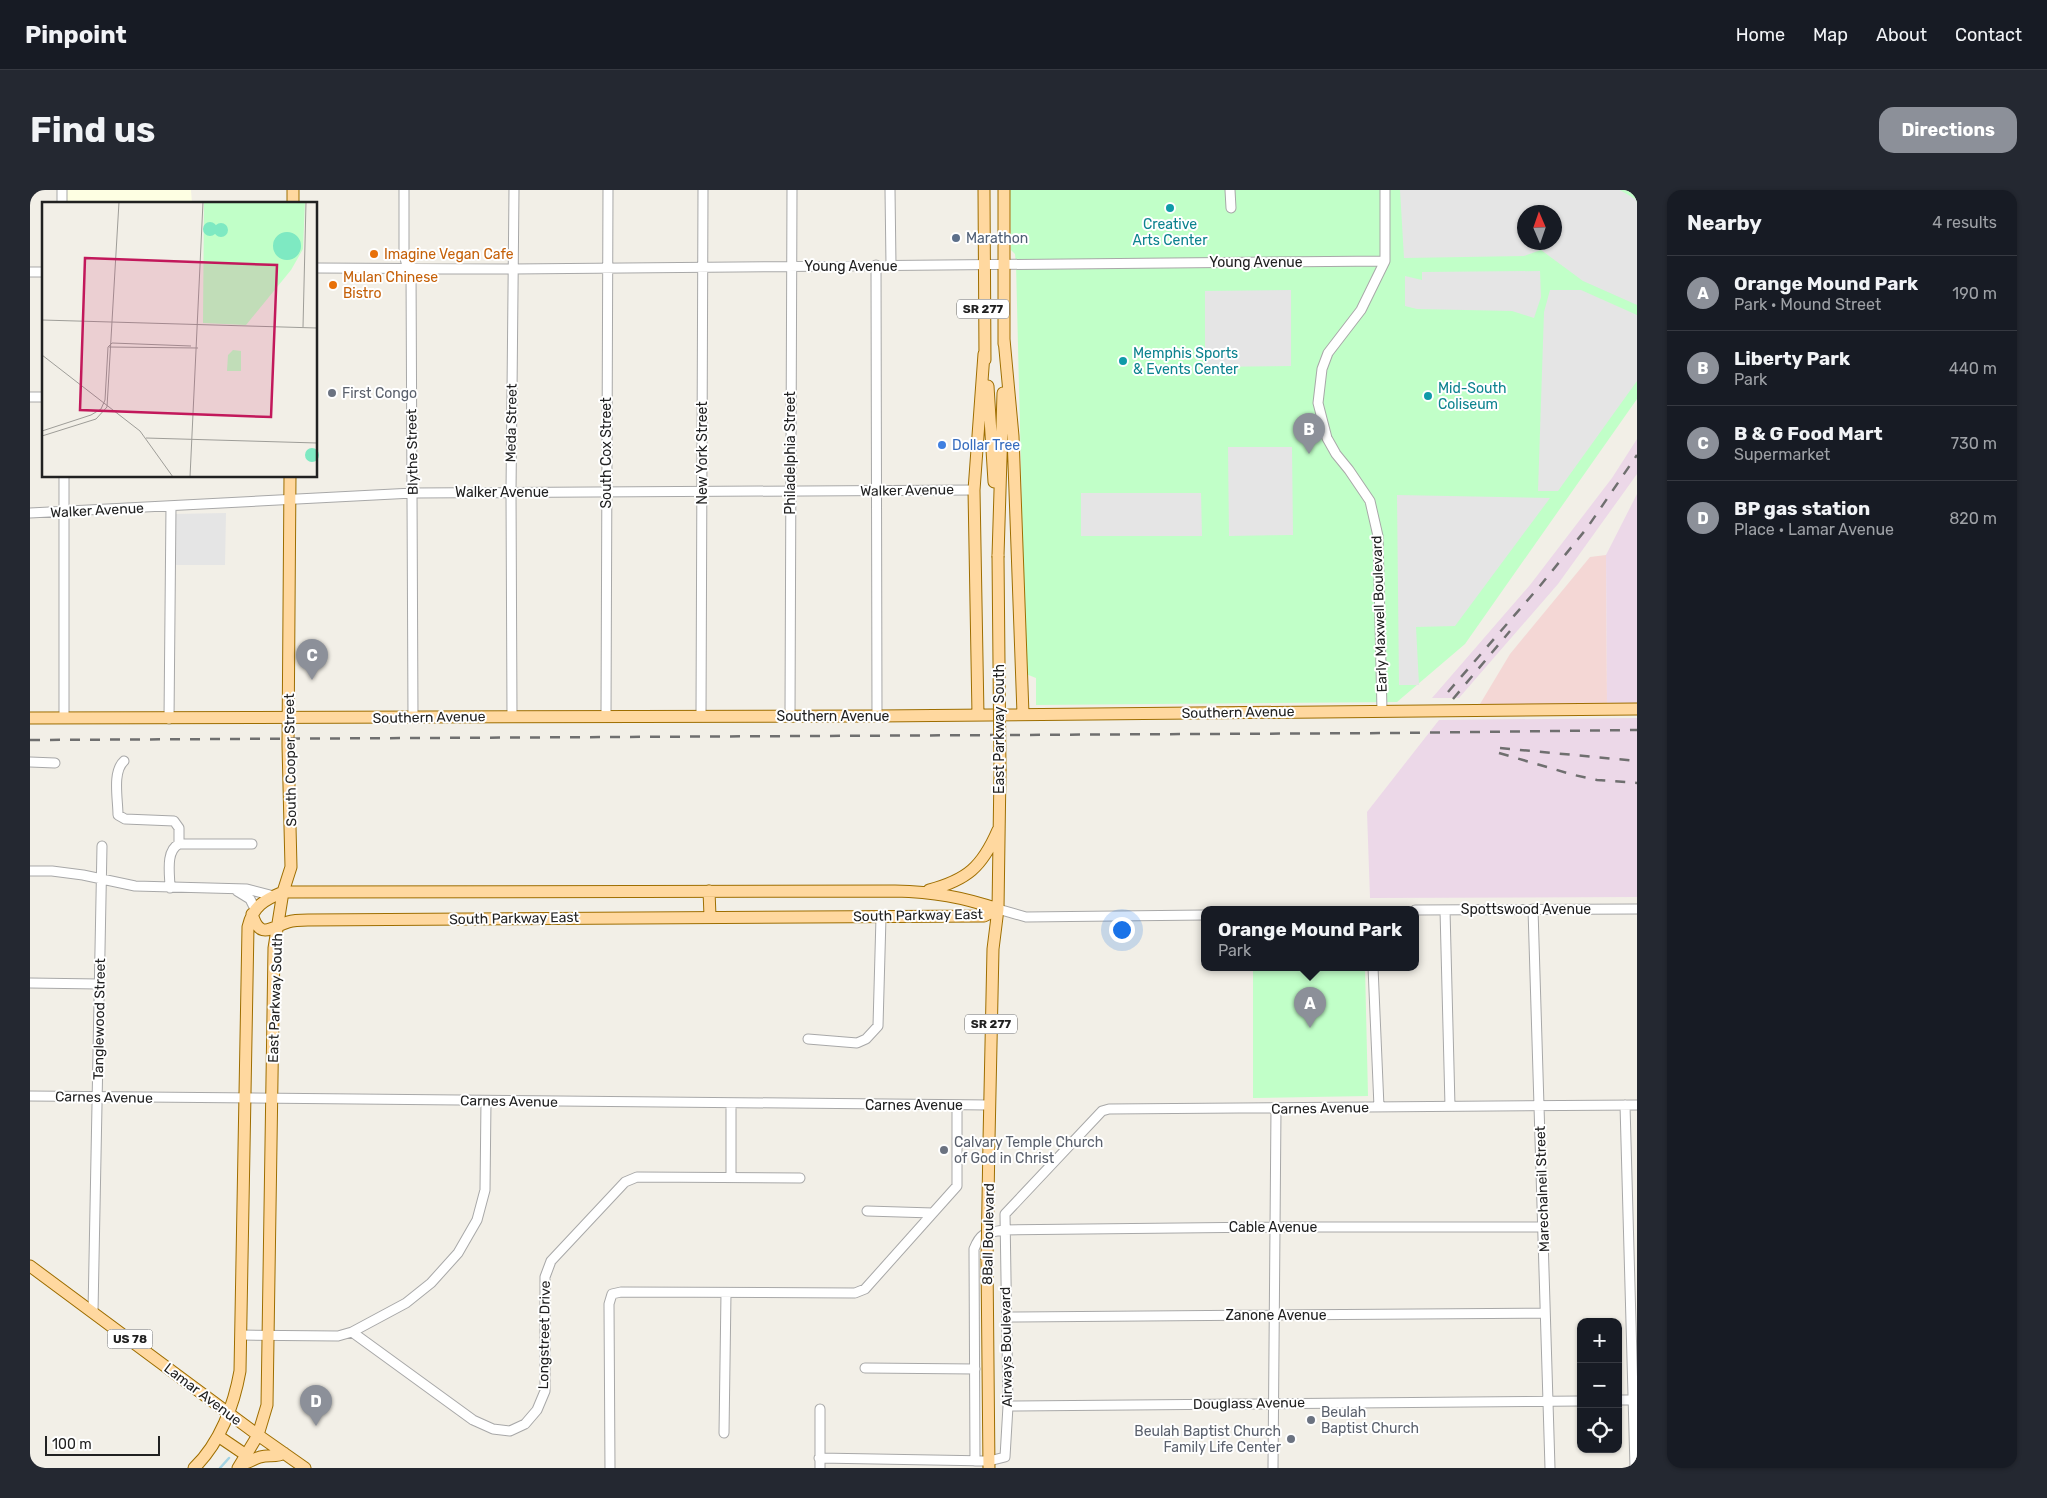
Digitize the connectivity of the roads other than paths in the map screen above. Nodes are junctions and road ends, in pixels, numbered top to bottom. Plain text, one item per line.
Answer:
1 (404, 190) edge
2 (514, 190) edge
3 (608, 190) edge
4 (703, 190) edge
5 (792, 190) edge
6 (890, 190) edge
7 (984, 190) edge
8 (1004, 190) edge
9 (1230, 190) edge
10 (1385, 190) edge
11 (1231, 208) dead end
12 (1385, 261) junction
13 (984, 264) junction
14 (1003, 264) junction
15 (876, 265) junction
16 (891, 265) junction
17 (702, 266) junction
18 (791, 266) junction
19 (318, 268) edge
20 (607, 268) junction
21 (411, 269) junction
22 (513, 269) junction
23 (1004, 339) junction
24 (984, 354) junction
25 (64, 478) edge
26 (290, 478) edge
27 (790, 490) junction
28 (974, 490) junction
29 (606, 491) junction
30 (877, 491) junction
31 (413, 492) junction
32 (510, 492) junction
33 (702, 492) junction
34 (289, 500) junction
35 (171, 506) junction
36 (64, 511) junction
37 (30, 512) edge
38 (998, 552) junction
39 (1637, 709) edge
40 (1382, 711) junction
41 (1023, 714) junction
42 (978, 715) junction
43 (512, 716) junction
44 (606, 716) junction
45 (701, 716) junction
46 (790, 716) junction
47 (877, 716) junction
48 (413, 717) junction
49 (30, 718) edge
50 (64, 718) junction
51 (169, 719) junction
52 (289, 719) junction
53 (124, 761) dead end
54 (30, 762) edge
55 (55, 762) dead end
56 (1000, 824) junction
57 (179, 844) junction
58 (252, 844) dead end
59 (102, 846) dead end
60 (30, 871) edge
61 (101, 880) junction
62 (170, 888) junction
63 (234, 890) junction
64 (709, 891) junction
65 (924, 892) junction
66 (279, 894) junction
67 (1534, 909) junction
68 (1637, 909) edge
69 (998, 910) junction
70 (1419, 910) edge
71 (1445, 910) junction
72 (253, 912) junction
73 (1201, 915) edge
74 (710, 916) junction
75 (881, 917) junction
76 (278, 927) junction
77 (1373, 971) edge
78 (30, 983) edge
79 (99, 984) junction
80 (808, 1039) dead end
81 (30, 1096) edge
82 (97, 1096) junction
83 (246, 1099) junction
84 (273, 1099) junction
85 (486, 1100) junction
86 (732, 1104) junction
87 (989, 1105) junction
88 (1625, 1105) junction
89 (1637, 1105) edge
90 (957, 1106) junction
91 (1450, 1106) junction
92 (1539, 1106) junction
93 (1379, 1108) junction
94 (1276, 1109) junction
95 (731, 1177) junction
96 (800, 1178) dead end
97 (867, 1211) dead end
98 (932, 1213) junction
99 (1276, 1227) junction
100 (1543, 1227) junction
101 (1004, 1230) junction
102 (30, 1266) edge
103 (726, 1293) junction
104 (93, 1312) junction
105 (1545, 1313) junction
106 (1275, 1315) junction
107 (1007, 1317) junction
108 (352, 1332) junction
109 (241, 1335) junction
110 (269, 1335) junction
111 (865, 1368) dead end
112 (975, 1369) junction
113 (1622, 1400) edge
114 (1635, 1400) edge
115 (1548, 1401) junction
116 (1577, 1401) edge
117 (1274, 1403) junction
118 (1008, 1406) junction
119 (820, 1409) dead end
120 (229, 1413) junction
121 (724, 1433) dead end
122 (218, 1436) junction
123 (258, 1436) junction
124 (284, 1453) junction
125 (975, 1461) junction
126 (242, 1462) edge
127 (820, 1463) edge
128 (901, 1464) edge
129 (989, 1464) edge
130 (194, 1468) edge
131 (305, 1468) edge
132 (610, 1468) edge
133 (1274, 1468) edge
134 (1550, 1468) edge
135 (1635, 1468) edge

1 - 21 street, Blythe Street
2 - 22 street, Meda Street
3 - 20 street, South Cox Street
4 - 17 street, New York Street
5 - 18 street, Philadelphia Street
6 - 16 street
7 - 13 main road, East Parkway South / SR 277
8 - 14 main road, East Parkway South / SR 277
9 - 11 street
10 - 12 street, Early Maxwell Boulevard
12 - 14 street, Young Avenue
12 - 40 street, Early Maxwell Boulevard
13 - 14 street, Young Avenue
13 - 16 street, Young Avenue
13 - 24 main road, East Parkway South / SR 277
14 - 23 main road, East Parkway South / SR 277
15 - 16 street, Young Avenue
15 - 18 street, Young Avenue
15 - 30 street
17 - 18 street, Young Avenue
17 - 20 street, Young Avenue
17 - 33 street, New York Street
18 - 27 street, Philadelphia Street
19 - 21 street, Young Avenue
20 - 22 street, Young Avenue
20 - 29 street, South Cox Street
21 - 22 street, Young Avenue
21 - 31 street, Blythe Street
22 - 32 street, Meda Street
23 - 38 main road, East Parkway South / SR 277
23 - 41 main road
24 - 28 main road
24 - 38 main road, East Parkway South / SR 277
25 - 36 street
26 - 34 main road, South Cooper Street
27 - 30 street, Walker Avenue
27 - 33 street, Walker Avenue
27 - 46 street, Philadelphia Street
28 - 30 street, Walker Avenue
28 - 42 main road
29 - 32 street, Walker Avenue
29 - 33 street, Walker Avenue
29 - 44 street, South Cox Street
30 - 47 street
31 - 32 street, Walker Avenue
31 - 34 street, Walker Avenue
31 - 48 street, Blythe Street
32 - 43 street, Meda Street
33 - 45 street, New York Street
34 - 35 street, Walker Avenue
34 - 52 main road, South Cooper Street
35 - 36 street, Walker Avenue
35 - 51 street
36 - 37 street, Walker Avenue
36 - 50 street
38 - 56 main road, East Parkway South / SR 277, bridge
39 - 40 main road, Southern Avenue
40 - 41 main road, Southern Avenue
41 - 42 main road, Southern Avenue
42 - 47 main road, Southern Avenue
43 - 44 main road, Southern Avenue
43 - 48 main road, Southern Avenue
44 - 45 main road, Southern Avenue
45 - 46 main road, Southern Avenue
46 - 47 main road, Southern Avenue
48 - 52 main road, Southern Avenue
49 - 50 main road, Southern Avenue
50 - 51 main road, Southern Avenue
51 - 52 main road, Southern Avenue
52 - 66 main road, South Cooper Street
53 - 57 street
54 - 55 street
56 - 65 main road
56 - 69 main road, East Parkway South / SR 277
57 - 58 street
57 - 62 street
59 - 61 street, Tanglewood Street
60 - 61 street
61 - 62 street
61 - 79 street, Tanglewood Street
62 - 63 street
63 - 66 street
63 - 72 street
64 - 65 main road, South Parkway East
64 - 66 main road, South Parkway East
64 - 74 main road
65 - 69 main road, South Parkway East
66 - 72 main road
66 - 76 main road, East Parkway South
67 - 68 street, Spottswood Avenue
67 - 71 street, Spottswood Avenue
67 - 92 street, Marechalneil Street
69 - 73 street
69 - 75 main road, South Parkway East
69 - 87 main road, 8Ball Boulevard / SR 277
70 - 71 street, Spottswood Avenue
71 - 91 street
72 - 76 main road, South Parkway East
72 - 83 main road, East Parkway South
74 - 75 main road, South Parkway East
74 - 76 main road, South Parkway East
75 - 80 street
76 - 84 main road, East Parkway South
77 - 93 street
78 - 79 street
79 - 82 street, Tanglewood Street
81 - 82 street, Carnes Avenue
82 - 83 street, Carnes Avenue
82 - 104 street, Tanglewood Street
83 - 84 street, Carnes Avenue
83 - 109 main road, East Parkway South
84 - 85 street, Carnes Avenue
84 - 110 main road, East Parkway South
85 - 86 street, Carnes Avenue
85 - 108 street
86 - 90 street, Carnes Avenue
86 - 95 street
87 - 90 street, Carnes Avenue
87 - 129 main road, 8Ball Boulevard / SR 277, bridge
88 - 89 street, Carnes Avenue
88 - 92 street, Carnes Avenue
88 - 114 street
90 - 98 street
91 - 92 street, Carnes Avenue
91 - 93 street, Carnes Avenue
92 - 100 street, Marechalneil Street
93 - 94 street, Carnes Avenue
94 - 99 street
94 - 101 street, Carnes Avenue
95 - 96 street, Longstreet Drive
95 - 108 street, Longstreet Drive
97 - 98 street
98 - 103 street
99 - 100 street, Cable Avenue
99 - 101 street, Cable Avenue
99 - 106 street
100 - 105 street, Marechalneil Street
101 - 107 street, Airways Boulevard
101 - 112 street
102 - 104 main road, Lamar Avenue / US 78
103 - 121 street
103 - 132 street
104 - 120 main road, Lamar Avenue / US 78
105 - 106 street, Zanone Avenue
105 - 115 street, Marechalneil Street
106 - 107 street, Zanone Avenue
106 - 117 street
107 - 118 street, Airways Boulevard
108 - 110 street
109 - 110 street
109 - 120 main road, East Parkway South
110 - 123 main road, East Parkway South
111 - 112 street
112 - 125 street
113 - 114 street
114 - 135 street
115 - 116 street, Douglass Avenue
115 - 117 street, Douglass Avenue
115 - 134 street, Marechalneil Street
117 - 118 street, Douglass Avenue
117 - 133 street
118 - 129 street, Airways Boulevard
119 - 127 street
120 - 122 main road
120 - 123 main road, Lamar Avenue / US 78
122 - 126 main road
122 - 130 main road
123 - 124 main road, Lamar Avenue / US 78
123 - 126 main road
124 - 126 main road
124 - 131 main road, Lamar Avenue / US 78
125 - 128 street
125 - 129 street
127 - 128 street

